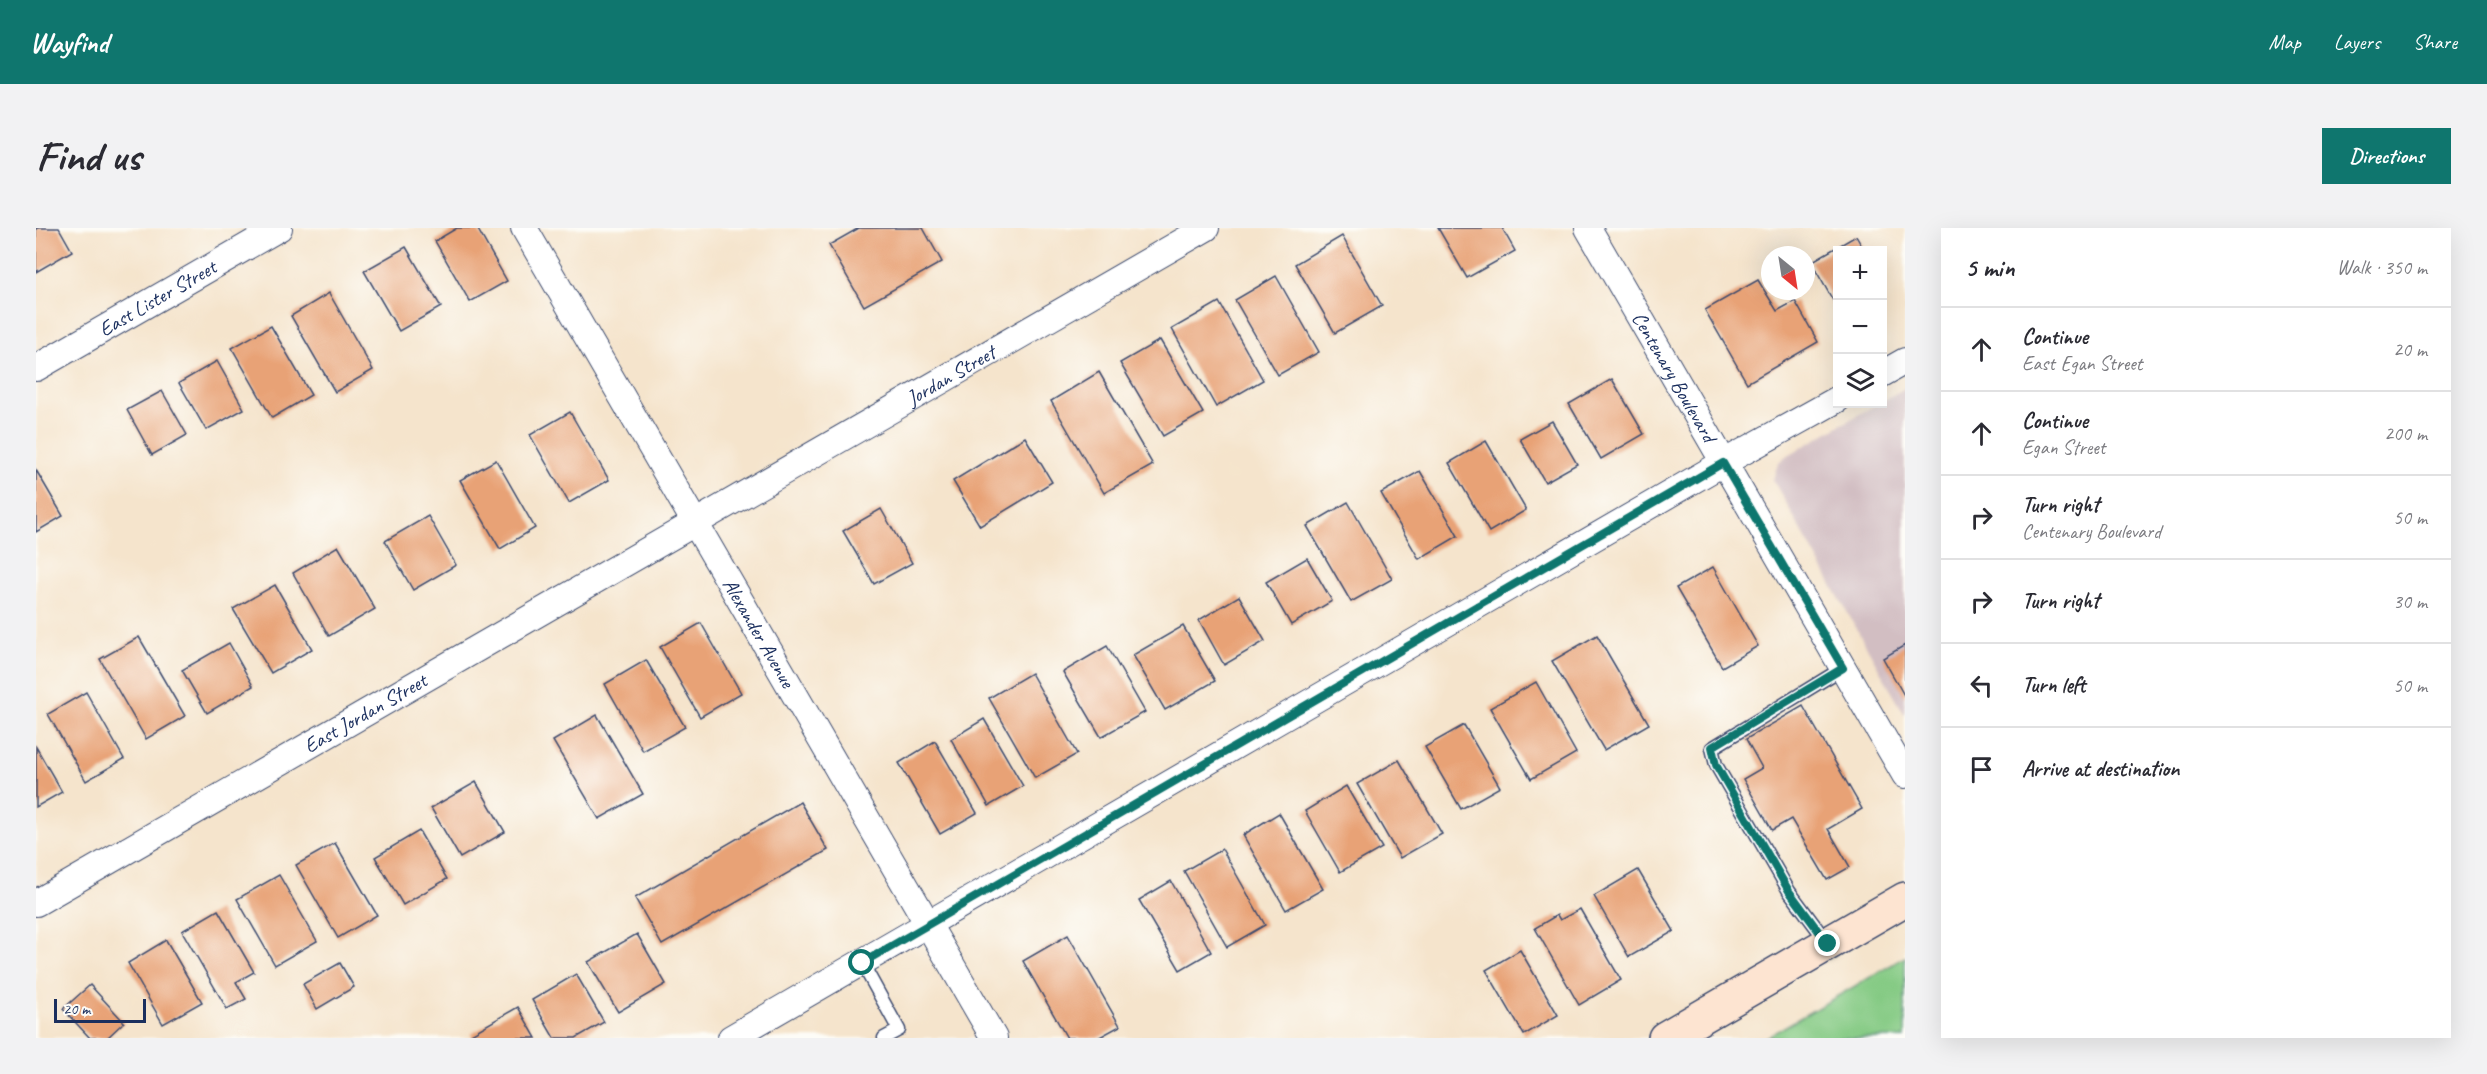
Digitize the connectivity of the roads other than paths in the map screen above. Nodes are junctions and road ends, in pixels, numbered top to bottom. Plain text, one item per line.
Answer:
1 (279, 228) edge
2 (524, 228) edge
3 (1206, 228) edge
4 (1588, 228) edge
5 (1905, 361) edge
6 (36, 368) edge
7 (1887, 371) edge
8 (1833, 402) edge
9 (1723, 463) junction
10 (695, 523) junction
11 (1843, 668) junction
12 (1905, 775) edge
13 (1905, 899) edge
14 (36, 903) edge
15 (928, 925) junction
16 (1828, 944) junction
17 (862, 963) junction
18 (731, 1038) edge
19 (884, 1038) edge
20 (994, 1038) edge
21 (1665, 1038) edge

1 - 6 street, East Lister Street
2 - 10 street, Alexander Avenue
3 - 10 street, Jordan Street
4 - 9 street, Centenary Boulevard
5 - 7 street
8 - 9 street
9 - 11 street, Centenary Boulevard
9 - 15 street
10 - 14 street, East Jordan Street
10 - 15 street, Alexander Avenue
11 - 12 street, Centenary Boulevard
11 - 16 lane
13 - 16 street
15 - 17 street
15 - 20 street, Alexander Avenue
16 - 21 street
17 - 18 street
17 - 19 lane

